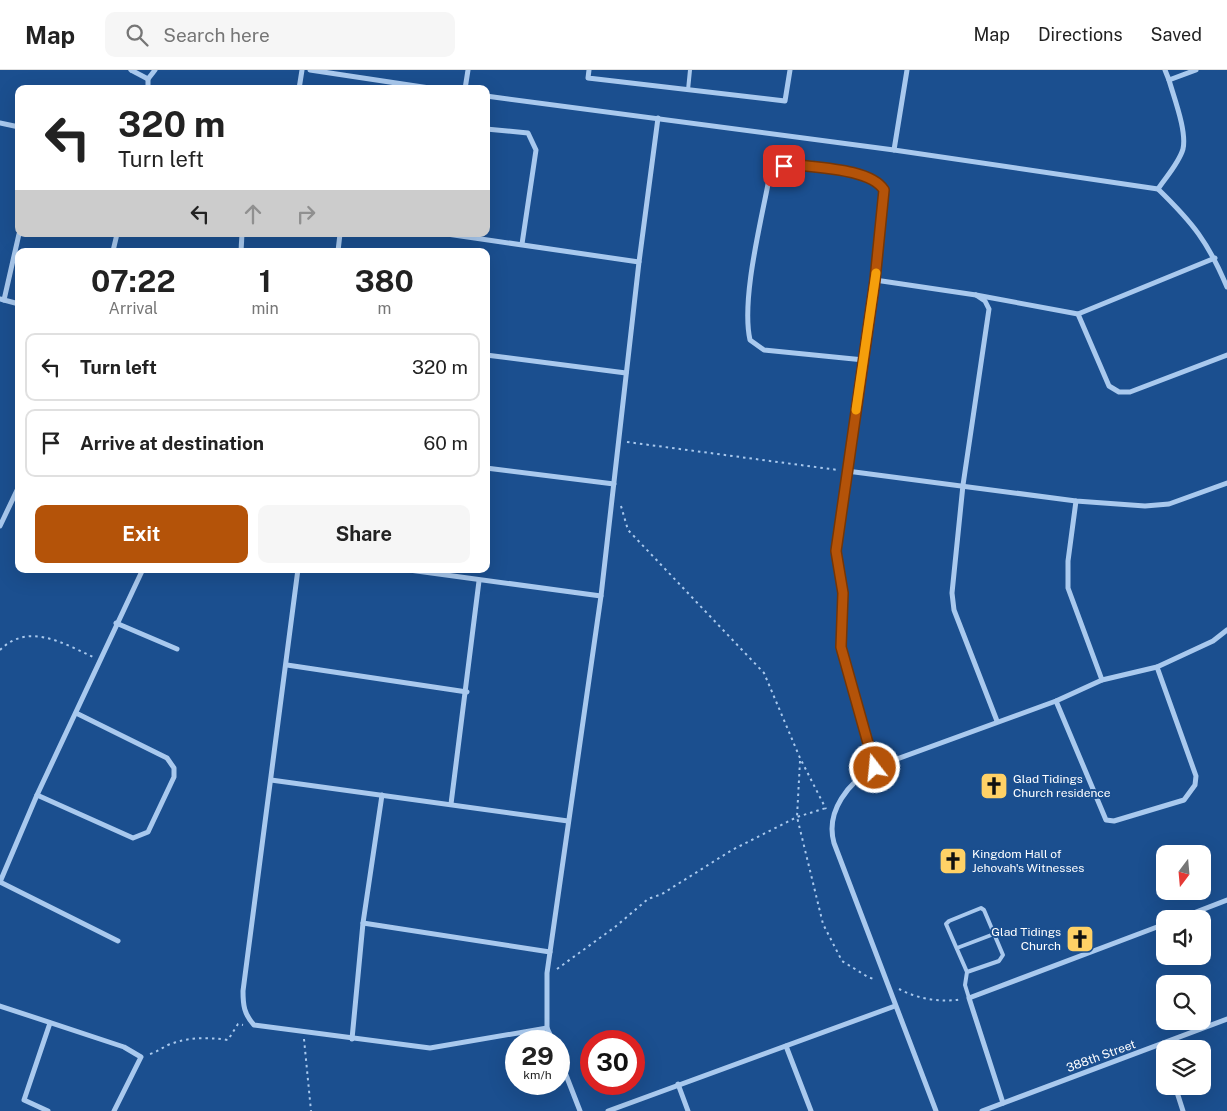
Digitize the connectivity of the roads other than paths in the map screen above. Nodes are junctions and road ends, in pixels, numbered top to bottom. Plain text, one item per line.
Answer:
1 (131, 70) edge
2 (155, 70) edge
3 (302, 70) edge
4 (310, 70) edge
5 (468, 70) edge
6 (589, 70) edge
7 (690, 70) edge
8 (790, 70) edge
9 (906, 70) edge
10 (1165, 70) edge
11 (1196, 70) edge
12 (148, 79) junction
13 (1169, 80) junction
14 (148, 85) edge
15 (300, 85) edge
16 (409, 85) edge
17 (466, 85) edge
18 (688, 90) junction
19 (490, 97) edge
20 (658, 118) junction
21 (0, 123) edge
22 (15, 126) edge
23 (490, 129) edge
24 (894, 150) junction
25 (1158, 189) junction
26 (470, 237) edge
27 (522, 244) junction
28 (15, 252) edge
29 (1215, 258) junction
30 (639, 262) junction
31 (875, 280) junction
32 (1227, 287) edge
33 (976, 295) junction
34 (2, 299) edge
35 (15, 303) edge
36 (1078, 314) junction
37 (1227, 355) edge
38 (490, 356) edge
39 (864, 360) junction
40 (626, 373) junction
41 (490, 468) edge
42 (847, 471) junction
43 (1227, 483) edge
44 (614, 484) junction
45 (963, 484) junction
46 (15, 494) edge
47 (1076, 501) junction
48 (0, 526) edge
49 (141, 573) edge
50 (298, 573) edge
51 (433, 573) edge
52 (479, 581) junction
53 (601, 596) junction
54 (116, 623) junction
55 (1227, 630) edge
56 (177, 649) dead end
57 (286, 665) junction
58 (1157, 667) junction
59 (1102, 680) junction
60 (467, 692) junction
61 (1056, 701) junction
62 (76, 713) junction
63 (997, 721) junction
64 (875, 768) junction
65 (271, 780) junction
66 (38, 795) junction
67 (382, 796) junction
68 (451, 804) junction
69 (568, 821) junction
70 (0, 882) edge
71 (1227, 900) edge
72 (1201, 910) edge
73 (363, 923) junction
74 (1156, 927) edge
75 (994, 934) junction
76 (118, 941) dead end
77 (956, 948) junction
78 (550, 952) junction
79 (967, 972) junction
80 (969, 998) junction
81 (0, 1006) edge
82 (895, 1006) junction
83 (1227, 1019) edge
84 (50, 1023) junction
85 (547, 1028) joint
86 (352, 1039) junction
87 (1171, 1040) edge
88 (786, 1046) junction
89 (1156, 1046) edge
90 (678, 1084) junction
91 (570, 1085) edge
92 (1178, 1095) edge
93 (1003, 1103) junction
94 (48, 1111) edge
95 (114, 1111) edge
96 (580, 1111) edge
97 (608, 1111) edge
98 (688, 1111) edge
99 (811, 1111) edge
100 (936, 1111) edge
101 (982, 1111) edge
102 (1184, 1111) edge

1 - 12 street
2 - 12 street
3 - 15 street
4 - 16 street
5 - 17 street
6 - 18 street
7 - 18 lane
8 - 18 street
9 - 24 street
10 - 13 street
11 - 13 street
12 - 14 street
13 - 25 street
19 - 20 street
20 - 24 street
20 - 30 street
21 - 22 street
23 - 27 street
24 - 25 street
25 - 29 street
26 - 27 street
27 - 30 street
28 - 34 street
29 - 32 street
29 - 36 street
30 - 40 street
31 - 33 street
31 - 39 street
31 - 39 street
33 - 36 street
33 - 45 street
34 - 35 street
36 - 37 street
38 - 40 street
39 - 42 street
40 - 44 street
41 - 44 street
42 - 45 street
42 - 64 street
43 - 47 street
44 - 53 street
45 - 47 street
45 - 63 street
46 - 48 street
47 - 59 street
49 - 54 street
50 - 57 street
51 - 52 street
52 - 53 street
52 - 60 street
53 - 69 street
54 - 56 street
54 - 62 street
55 - 58 street
57 - 60 street
57 - 65 street
58 - 59 street
58 - 61 street
59 - 61 street
60 - 68 street
61 - 63 street
62 - 66 street
62 - 66 street
63 - 64 street
64 - 82 street
65 - 67 street
65 - 86 street
66 - 70 street
67 - 68 street
67 - 73 street
68 - 69 street
69 - 78 street
70 - 76 street
71 - 72 street
73 - 78 street
73 - 86 street
74 - 80 street
75 - 77 lane
75 - 77 lane
75 - 79 lane
77 - 79 lane
78 - 85 street
79 - 80 lane
80 - 93 street
81 - 84 street
82 - 88 street
82 - 100 street
83 - 87 street, 388th Street
84 - 94 street
84 - 95 street
85 - 86 street
88 - 90 street
88 - 99 street
89 - 93 street, 388th Street
90 - 97 street
90 - 98 street
91 - 96 street
92 - 102 street
93 - 101 street, 388th Street

